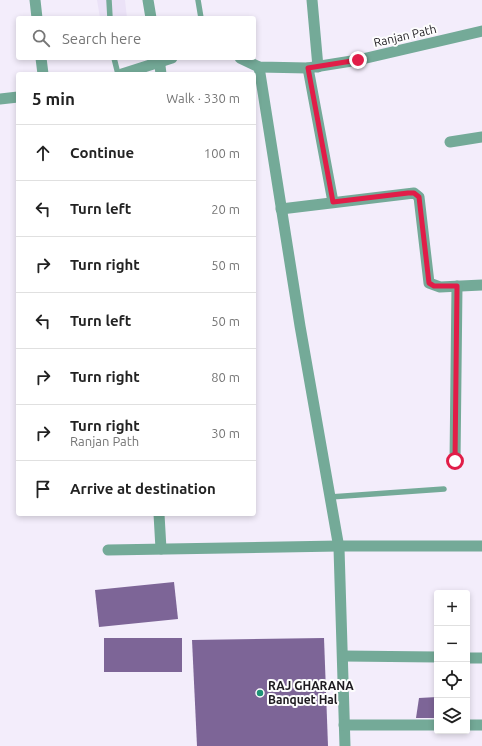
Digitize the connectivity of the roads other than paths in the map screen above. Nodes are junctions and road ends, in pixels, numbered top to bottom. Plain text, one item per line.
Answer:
1 (35, 0) edge
2 (108, 0) edge
3 (148, 0) edge
4 (198, 0) edge
5 (312, 0) edge
6 (37, 16) edge
7 (110, 16) edge
8 (151, 16) edge
9 (201, 16) edge
10 (482, 31) edge
11 (41, 60) edge
12 (114, 60) edge
13 (160, 60) edge
14 (244, 60) edge
15 (259, 67) junction
16 (313, 68) junction
17 (43, 72) edge
18 (118, 72) edge
19 (127, 72) edge
20 (161, 72) edge
21 (16, 97) edge
22 (0, 99) edge
23 (482, 137) edge
24 (450, 142) dead end
25 (333, 202) junction
26 (281, 208) junction
27 (482, 285) edge
28 (457, 286) junction
29 (455, 461) dead end
30 (444, 489) dead end
31 (330, 497) junction
32 (159, 516) edge
33 (339, 546) junction
34 (482, 546) edge
35 (161, 549) junction
36 (108, 550) dead end
37 (343, 656) junction
38 (434, 657) edge
39 (470, 658) edge
40 (482, 658) edge
41 (344, 725) junction
42 (434, 725) edge
43 (470, 725) edge
44 (482, 725) edge
45 (345, 746) edge

1 - 6 street
2 - 7 lane
3 - 8 street
4 - 9 lane
5 - 16 street
10 - 16 street, Ranjan Path
11 - 17 street
12 - 18 lane
13 - 19 street
13 - 20 street
14 - 15 street, Ranjan Path
15 - 16 street, Ranjan Path
15 - 26 street
16 - 25 street
21 - 22 street
23 - 24 street
25 - 26 street
25 - 28 street
26 - 31 street
27 - 28 street
28 - 29 street
30 - 31 lane
31 - 33 street
32 - 35 street
33 - 34 street
33 - 35 street
33 - 37 street
35 - 36 street
37 - 38 street
37 - 41 street
39 - 40 street
41 - 42 street
41 - 45 street
43 - 44 street

